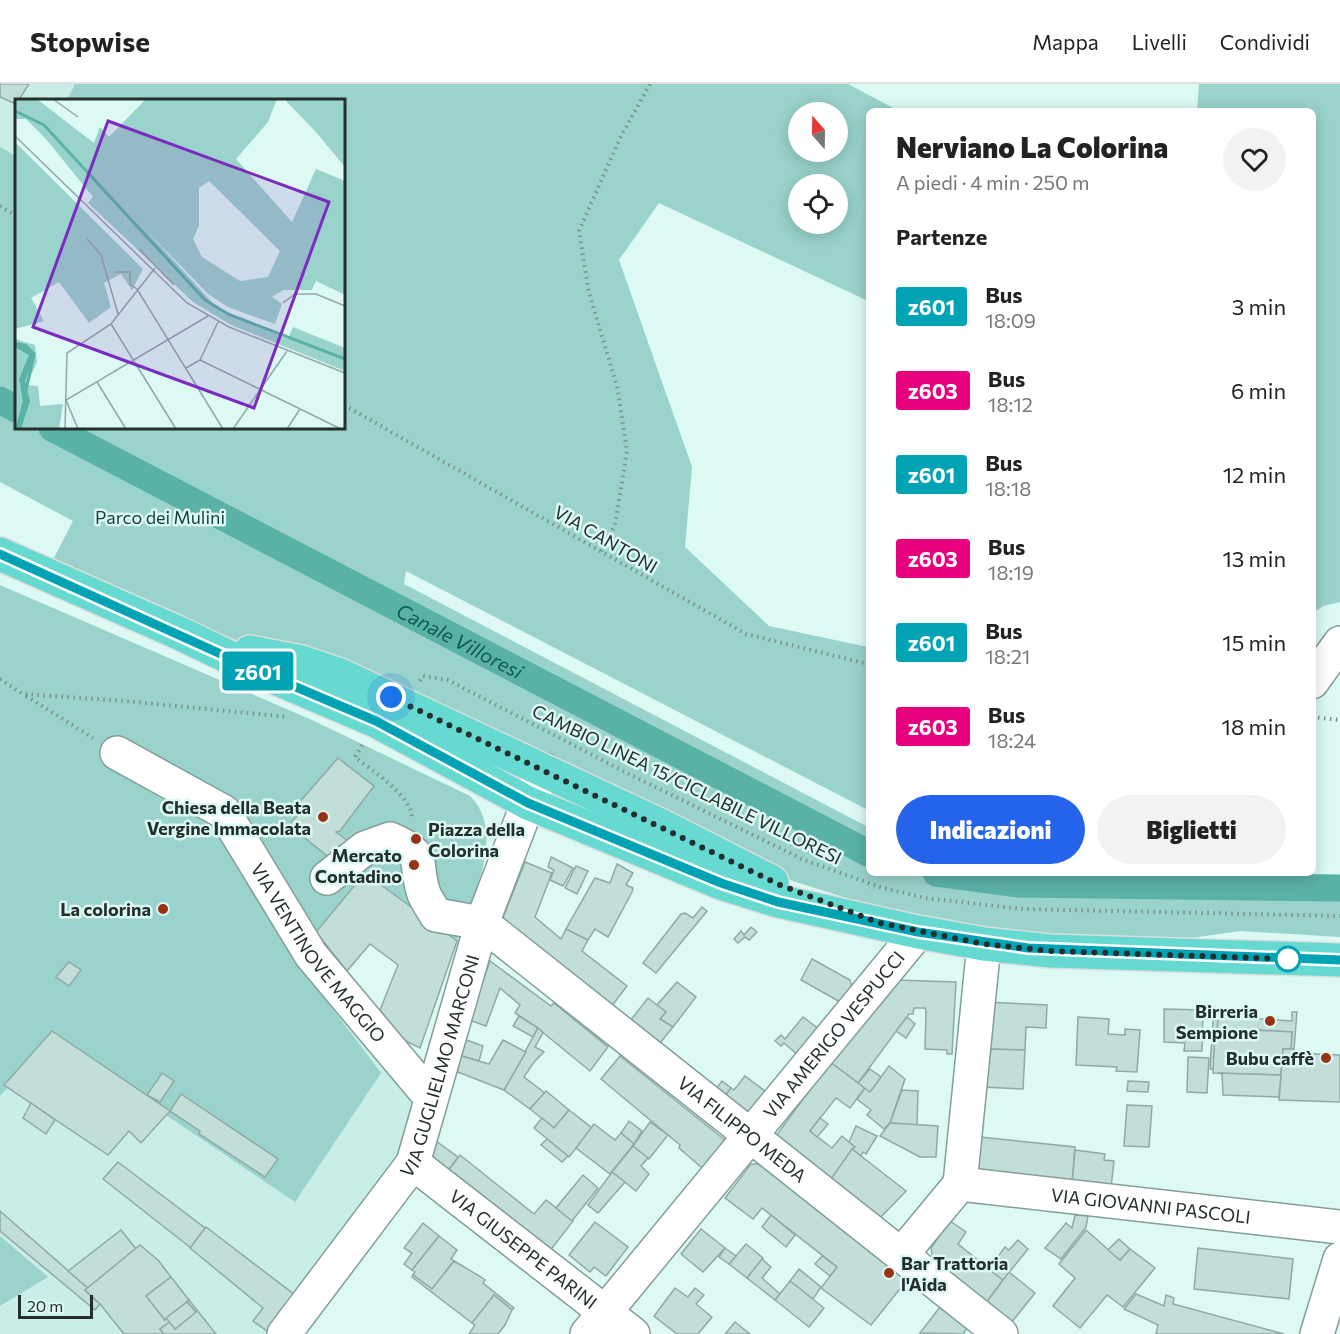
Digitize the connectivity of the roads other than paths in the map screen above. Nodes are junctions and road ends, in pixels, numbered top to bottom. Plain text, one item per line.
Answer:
1 (0, 554) edge
2 (181, 634) junction
3 (1340, 643) edge
4 (1316, 676) edge
5 (117, 753) road end
6 (544, 770) junction
7 (528, 803) junction
8 (327, 878) dead end
9 (482, 923) junction
10 (880, 923) junction
11 (918, 932) junction
12 (984, 944) junction
13 (1340, 960) edge
14 (430, 1098) junction
15 (750, 1136) junction
16 (413, 1162) junction
17 (960, 1184) junction
18 (1340, 1227) edge
19 (902, 1254) junction
20 (1340, 1259) edge
21 (596, 1323) edge
22 (284, 1334) edge
23 (633, 1334) edge
24 (1001, 1334) edge
25 (1317, 1334) edge

1 - 2 main road
2 - 6 main road
2 - 7 main road
3 - 4 street
5 - 14 street, VIA VENTINOVE MAGGIO
6 - 7 street, VIA GUGLIELMO MARCONI
6 - 10 main road
7 - 9 street, VIA GUGLIELMO MARCONI
7 - 10 main road
8 - 9 street
9 - 14 street, VIA GUGLIELMO MARCONI
9 - 15 street, VIA FILIPPO MEDA
10 - 11 main road
11 - 12 main road
11 - 15 street, VIA AMERIGO VESPUCCI
12 - 13 main road
12 - 17 street
14 - 16 street, VIA GUGLIELMO MARCONI
15 - 19 street, VIA FILIPPO MEDA
15 - 21 street, VIA AMERIGO VESPUCCI
16 - 21 street, VIA GIUSEPPE PARINI
16 - 22 street, VIA GUGLIELMO MARCONI
17 - 18 street, VIA GIOVANNI PASCOLI
17 - 19 street
19 - 24 street, VIA FILIPPO MEDA
20 - 25 street
21 - 23 street, VIA GIUSEPPE PARINI

